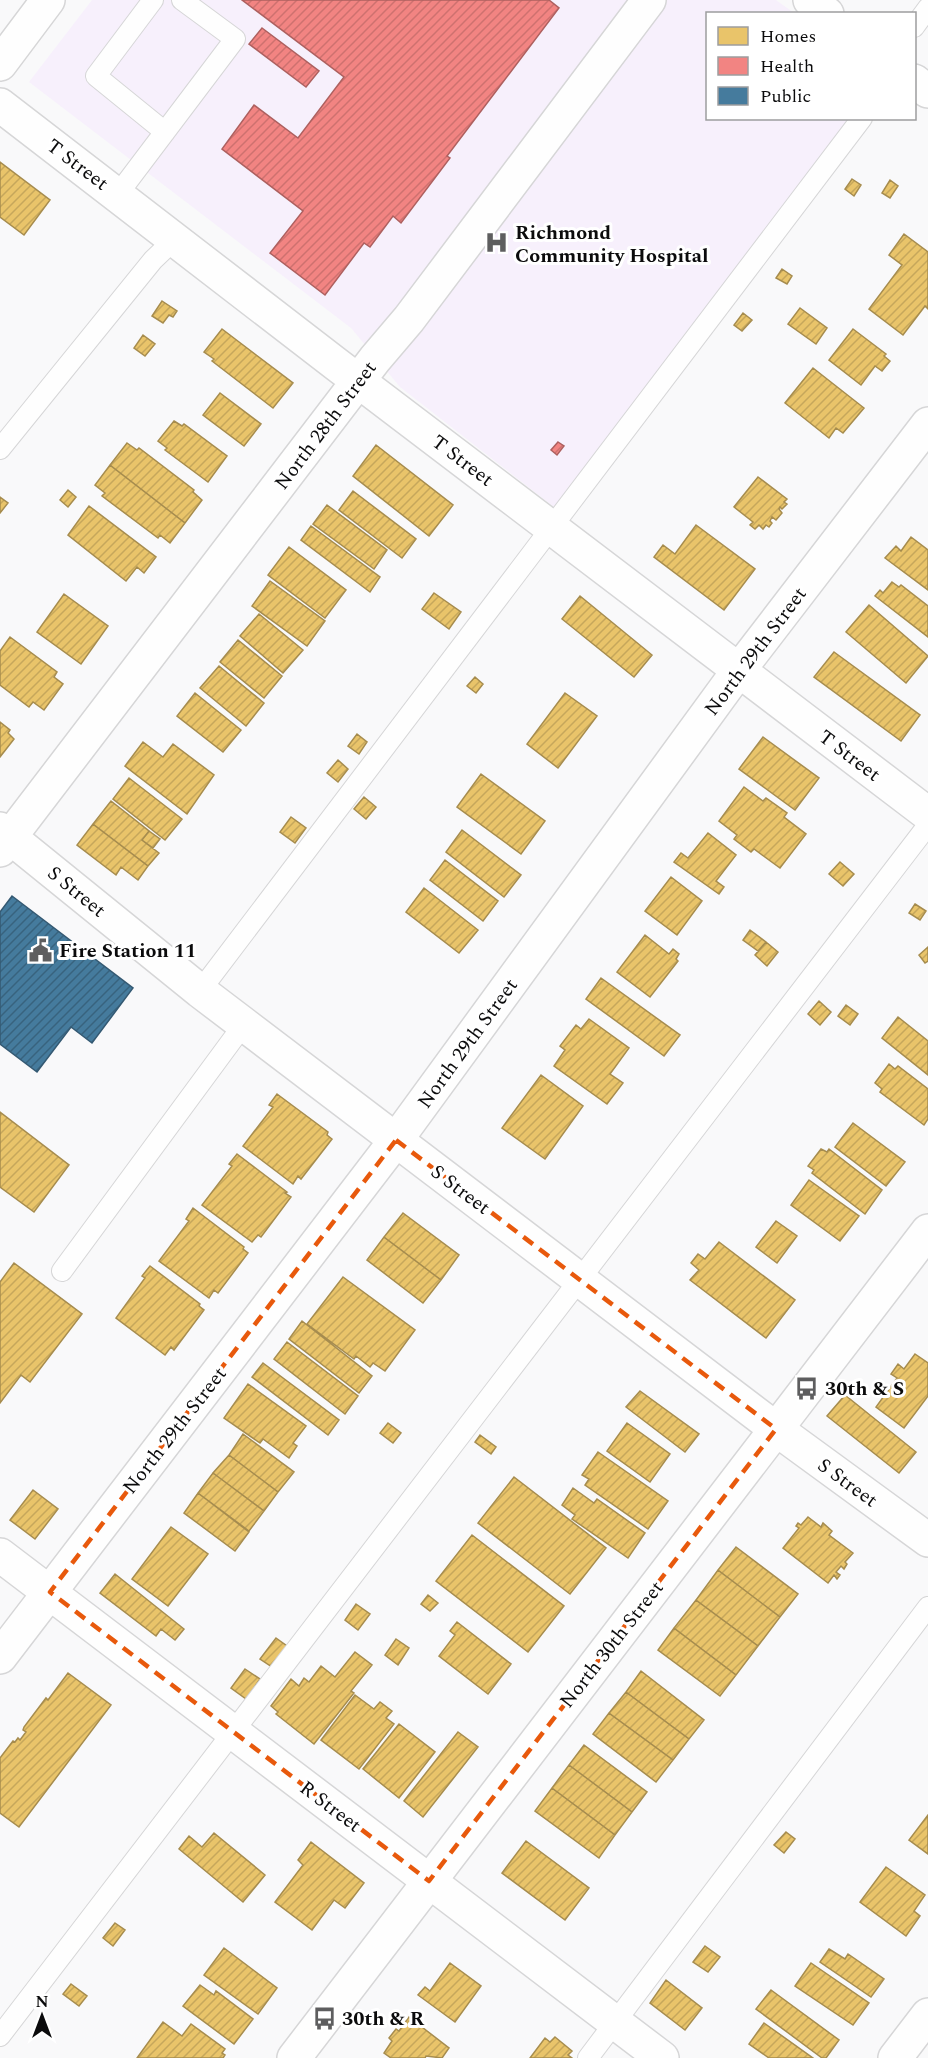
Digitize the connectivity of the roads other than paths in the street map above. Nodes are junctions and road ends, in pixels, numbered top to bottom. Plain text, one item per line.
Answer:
1 (48, 0) edge
2 (182, 0) edge
3 (649, 0) edge
4 (810, 0) edge
5 (148, 2) edge
6 (928, 8) edge
7 (825, 12) edge
8 (916, 26) edge
9 (0, 64) edge
10 (916, 82) edge
11 (928, 91) edge
12 (0, 105) edge
13 (860, 120) edge
14 (165, 132) junction
15 (118, 194) junction
16 (175, 239) junction
17 (359, 381) junction
18 (928, 424) edge
19 (0, 449) edge
20 (552, 527) junction
21 (739, 670) junction
22 (928, 814) edge
23 (928, 825) edge
24 (4, 839) edge
25 (200, 991) junction
26 (244, 1024) junction
27 (396, 1140) junction
28 (928, 1231) edge
29 (62, 1271) dead end
30 (579, 1279) junction
31 (776, 1429) junction
32 (928, 1540) edge
33 (0, 1555) edge
34 (50, 1592) junction
35 (928, 1607) edge
36 (0, 1657) edge
37 (232, 1732) junction
38 (429, 1881) junction
39 (928, 2015) edge
40 (615, 2023) junction
41 (0, 2036) edge
42 (294, 2058) edge
43 (588, 2058) edge
44 (662, 2058) edge
45 (895, 2058) edge

1 - 9 street
2 - 14 lane
3 - 17 street, North 28th Street
4 - 7 street
5 - 14 lane
6 - 8 lane
10 - 11 street
12 - 15 street, T Street
13 - 20 lane
14 - 15 lane
15 - 16 street, T Street
16 - 17 street, T Street
16 - 19 lane
17 - 20 street, T Street
17 - 24 street, North 28th Street
18 - 21 street, North 29th Street
20 - 21 street, T Street
20 - 25 lane
21 - 22 street, T Street
21 - 27 street, North 29th Street
23 - 30 lane
24 - 25 street, S Street
25 - 26 street, S Street
26 - 27 street, S Street
26 - 29 lane
27 - 30 street, S Street
27 - 34 street, North 29th Street
28 - 31 street, North 30th Street
30 - 31 street, S Street
30 - 37 lane
31 - 32 street, S Street
31 - 38 street, North 30th Street
33 - 34 street, R Street
34 - 36 street, North 29th Street
34 - 37 street, R Street
35 - 40 lane
37 - 38 street, R Street
37 - 41 lane
38 - 40 street, R Street
38 - 42 street, North 30th Street
39 - 45 street
40 - 43 lane
40 - 44 street, R Street

